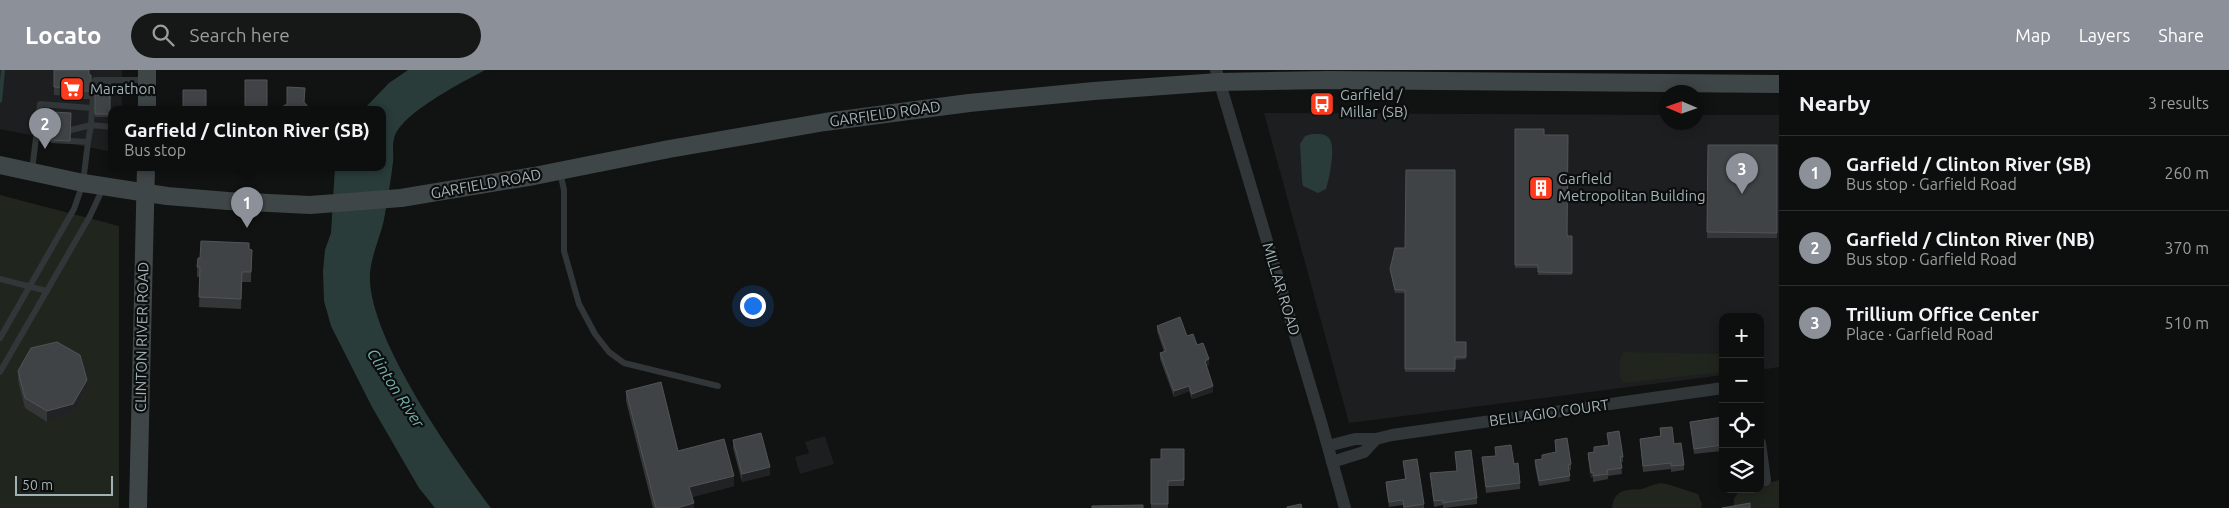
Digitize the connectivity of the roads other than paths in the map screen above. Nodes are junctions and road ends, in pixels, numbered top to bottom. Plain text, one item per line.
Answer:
1 (147, 75) edge
2 (1217, 76) edge
3 (108, 80) junction
4 (1779, 84) edge
5 (108, 98) edge
6 (146, 106) edge
7 (92, 108) junction
8 (91, 125) junction
9 (37, 127) junction
10 (108, 127) edge
11 (52, 128) edge
12 (71, 130) edge
13 (36, 138) junction
14 (51, 139) edge
15 (70, 141) edge
16 (88, 142) junction
17 (0, 165) edge
18 (32, 171) junction
19 (146, 171) edge
20 (559, 171) junction
21 (83, 183) junction
22 (104, 186) junction
23 (145, 193) junction
24 (0, 279) edge
25 (30, 286) junction
26 (47, 291) junction
27 (0, 338) edge
28 (0, 372) edge
29 (718, 386) dead end
30 (1719, 389) edge
31 (1376, 439) junction
32 (1328, 446) junction
33 (1761, 448) edge
34 (1332, 462) junction
35 (1765, 480) dead end
36 (138, 508) edge
37 (1345, 508) edge

1 - 3 lane
1 - 6 main road
2 - 4 main road, GARFIELD ROAD
2 - 20 main road, GARFIELD ROAD
2 - 32 street, MILLAR ROAD
3 - 5 lane
3 - 7 lane
7 - 8 lane
7 - 9 lane
8 - 10 lane
8 - 12 lane
8 - 16 lane
9 - 11 lane
9 - 13 lane
13 - 14 lane
13 - 18 lane
15 - 16 lane
16 - 21 lane
17 - 18 main road, GARFIELD ROAD
18 - 21 main road, GARFIELD ROAD
19 - 23 main road, CLINTON RIVER ROAD
20 - 23 main road, GARFIELD ROAD
20 - 29 lane
21 - 22 main road, GARFIELD ROAD
21 - 25 lane
22 - 23 main road, GARFIELD ROAD
22 - 26 lane
23 - 36 main road, CLINTON RIVER ROAD
24 - 25 lane
25 - 26 lane
25 - 27 lane
26 - 28 lane
30 - 31 street, BELLAGIO COURT
31 - 32 street, BELLAGIO COURT
31 - 34 street, BELLAGIO COURT
32 - 34 street, MILLAR ROAD
33 - 35 street
34 - 37 street, MILLAR ROAD

